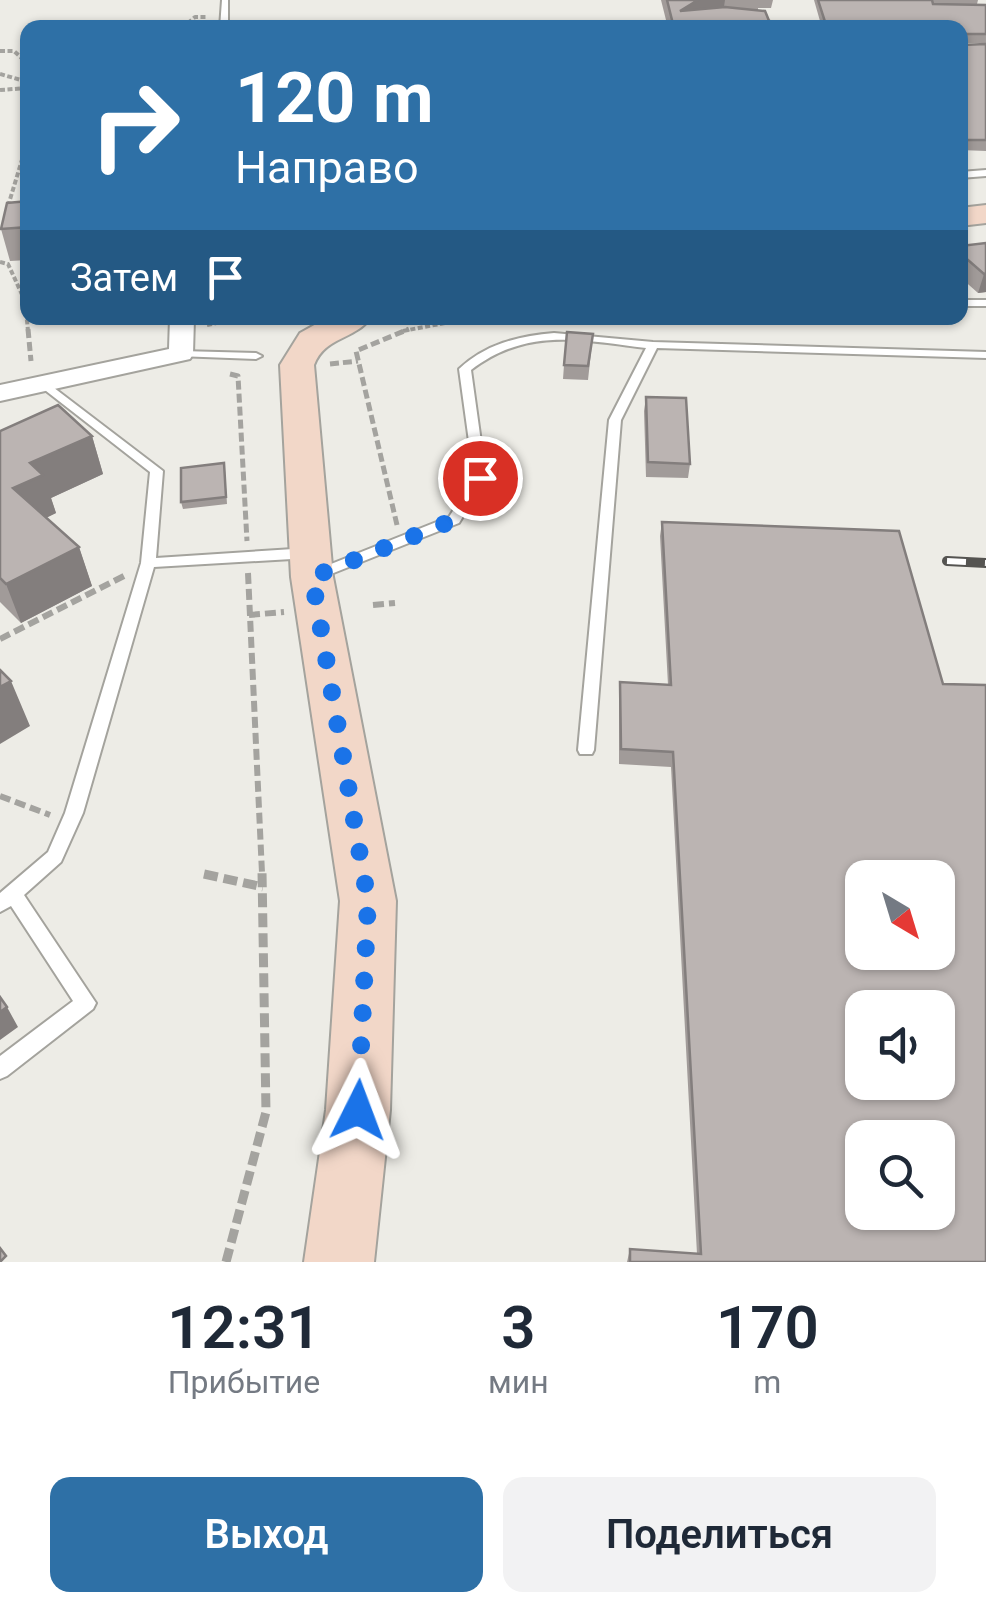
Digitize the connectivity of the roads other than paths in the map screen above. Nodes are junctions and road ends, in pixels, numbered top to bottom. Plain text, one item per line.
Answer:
1 (35, 0) edge
2 (6, 1) edge
3 (2, 11) edge
4 (747, 19) edge
5 (752, 20) edge
6 (182, 325) edge
7 (356, 340) edge
8 (653, 345) junction
9 (181, 354) junction
10 (986, 355) edge
11 (256, 356) dead end
12 (45, 384) junction
13 (0, 393) edge
14 (148, 563) junction
15 (304, 580) junction
16 (586, 750) dead end
17 (7, 900) edge
18 (0, 1069) edge
19 (339, 1262) edge

1 - 2 lane
2 - 3 lane
4 - 5 lane
6 - 9 street
7 - 15 main road
8 - 10 lane
8 - 15 lane
8 - 16 lane
9 - 11 lane
9 - 12 street
12 - 13 street
12 - 14 lane
14 - 15 lane
14 - 17 lane
15 - 19 main road
17 - 18 lane

